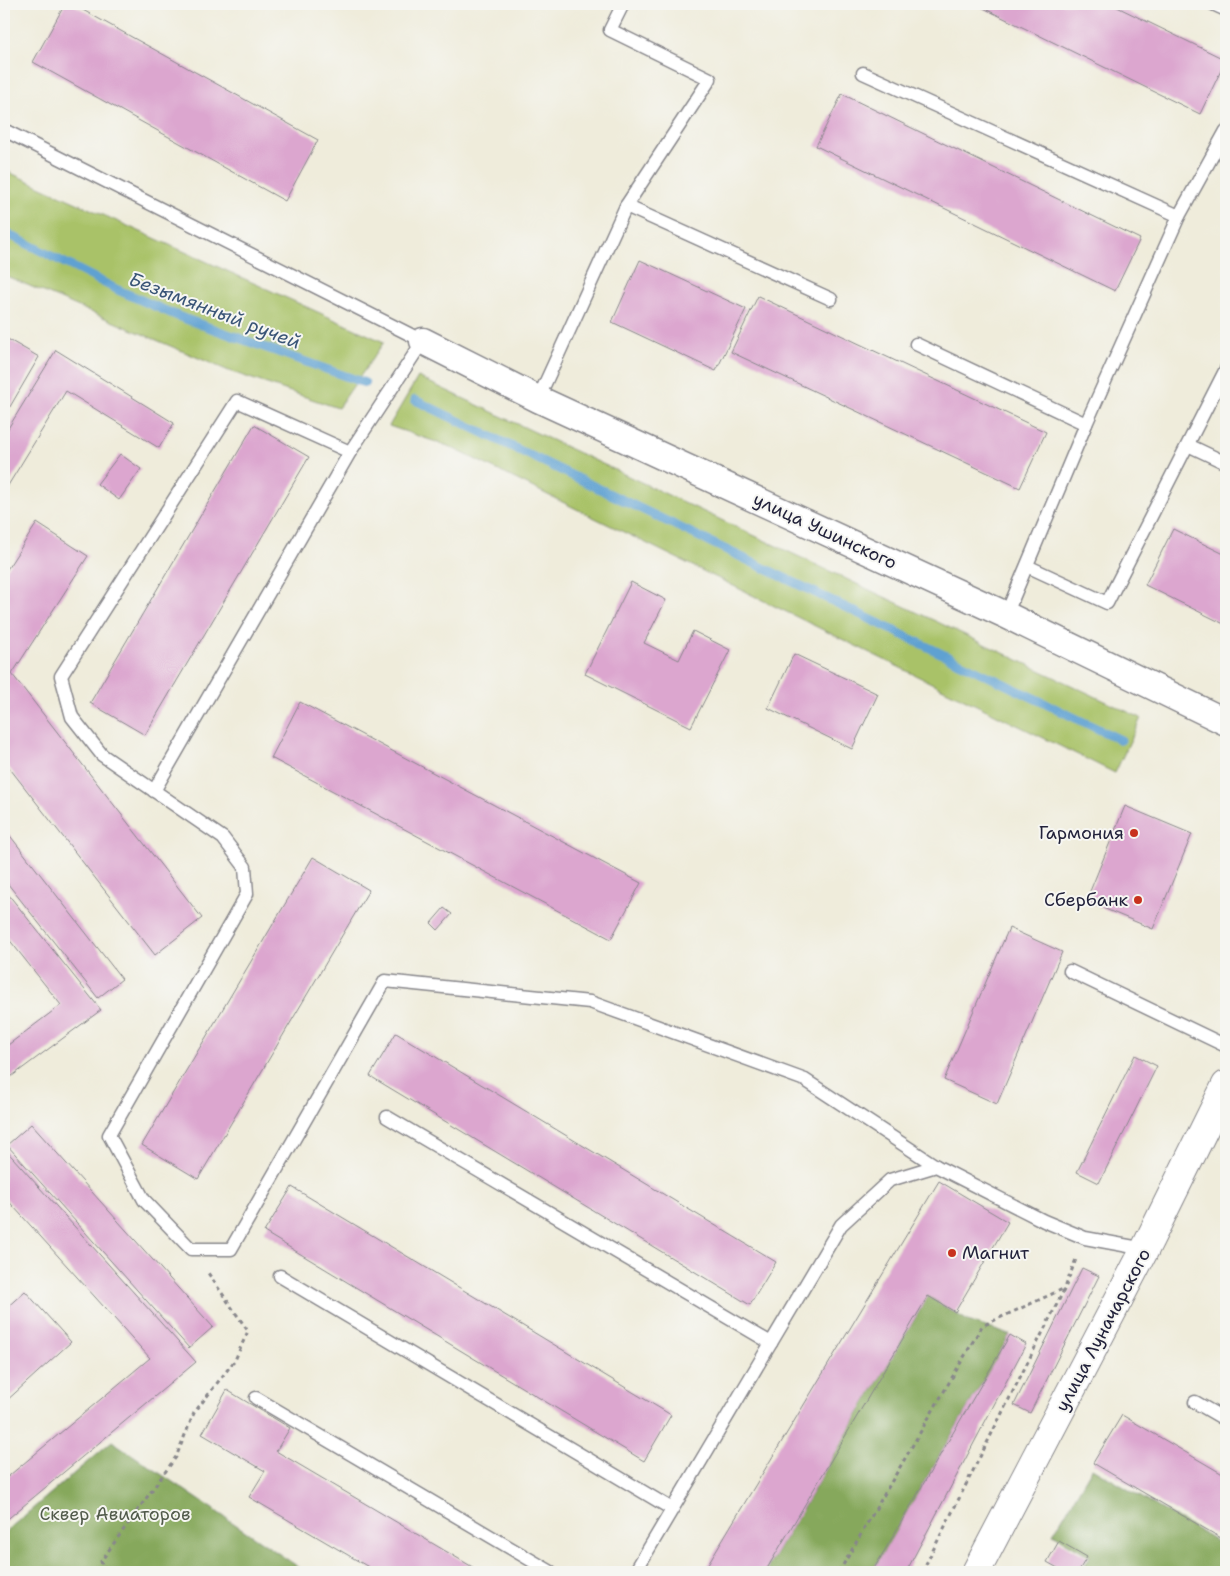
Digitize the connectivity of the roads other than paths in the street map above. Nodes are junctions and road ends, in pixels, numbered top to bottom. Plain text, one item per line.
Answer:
1 (623, 4) edge
2 (1213, 4) edge
3 (1226, 10) edge
4 (863, 73) dead end
5 (4, 130) edge
6 (1226, 132) edge
7 (626, 206) junction
8 (1179, 216) junction
9 (830, 299) dead end
10 (423, 341) junction
11 (916, 344) dead end
12 (1226, 369) edge
13 (538, 399) junction
14 (1086, 424) junction
15 (1188, 445) junction
16 (350, 452) junction
17 (1226, 463) edge
18 (1027, 566) junction
19 (1006, 615) junction
20 (1226, 722) edge
21 (154, 790) junction
22 (1070, 971) dead end
23 (1226, 1046) edge
24 (1226, 1086) edge
25 (387, 1117) dead end
26 (936, 1166) junction
27 (1145, 1249) junction
28 (280, 1276) dead end
29 (771, 1343) junction
30 (256, 1398) dead end
31 (1195, 1402) dead end
32 (1226, 1420) edge
33 (672, 1509) junction
34 (551, 1572) edge
35 (635, 1572) edge
36 (976, 1572) edge

1 - 7 lane
2 - 3 lane
4 - 8 lane
5 - 10 lane
6 - 8 lane
7 - 9 lane
7 - 13 lane
8 - 14 lane
10 - 13 street, улица Ушинского
10 - 16 lane
11 - 14 lane
12 - 15 lane
13 - 19 street, улица Ушинского
14 - 18 lane
15 - 17 lane
15 - 18 lane
16 - 21 lane
16 - 21 lane
18 - 19 lane
19 - 20 street, улица Ушинского
21 - 26 lane
22 - 23 lane
24 - 27 street, улица Луначарского
25 - 29 lane
26 - 27 lane
26 - 29 lane
27 - 36 street, улица Луначарского
28 - 33 lane
29 - 33 lane
30 - 34 lane
31 - 32 lane
33 - 35 lane

